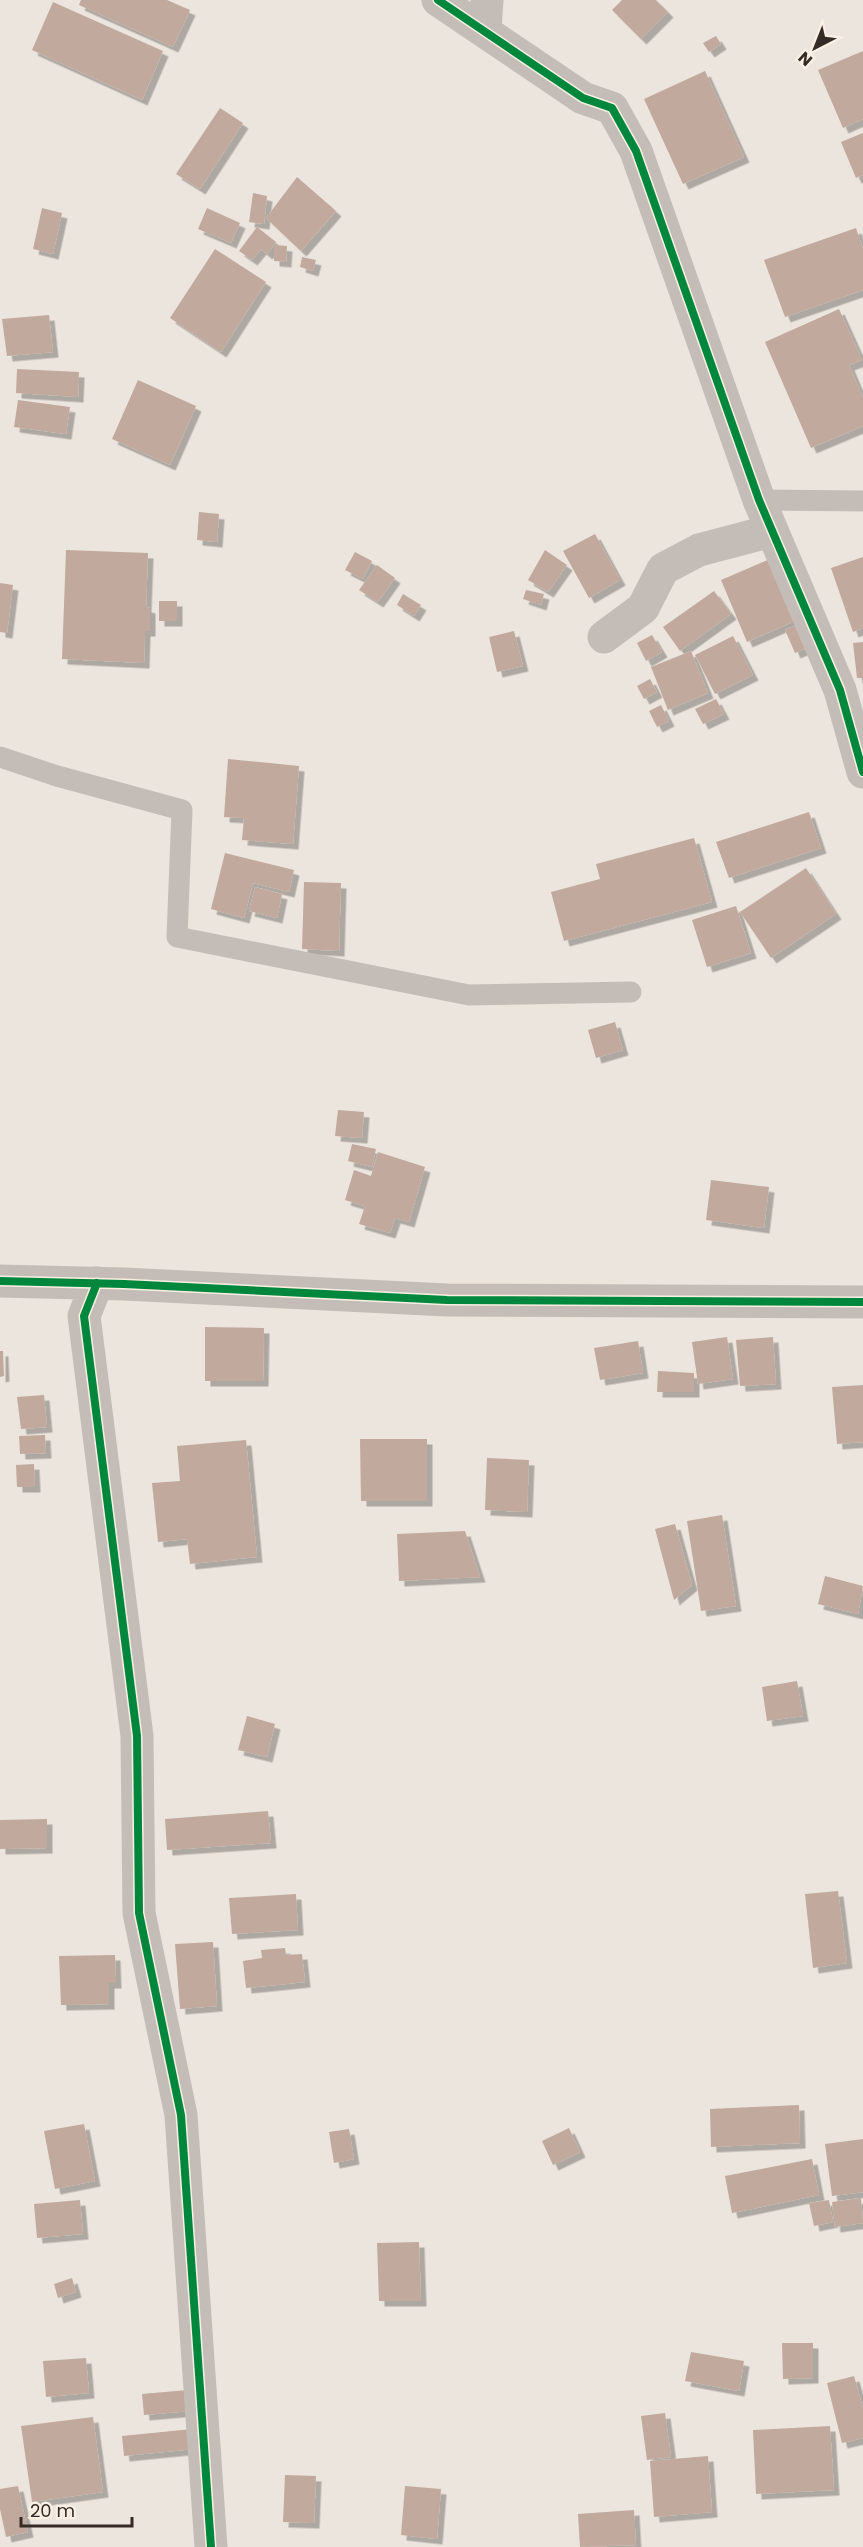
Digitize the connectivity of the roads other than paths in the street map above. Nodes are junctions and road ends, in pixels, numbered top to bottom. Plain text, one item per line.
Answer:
1 (438, 0) edge
2 (486, 16) edge
3 (759, 500) junction
4 (863, 501) edge
5 (771, 531) junction
6 (604, 637) dead end
7 (0, 757) edge
8 (863, 772) edge
9 (631, 992) dead end
10 (0, 1281) edge
11 (97, 1283) junction
12 (863, 1302) edge
13 (211, 2547) edge

1 - 2 street
2 - 3 street
3 - 4 lane
3 - 5 street
5 - 6 street
5 - 8 street
7 - 9 lane
10 - 11 street
11 - 12 street
11 - 13 street

